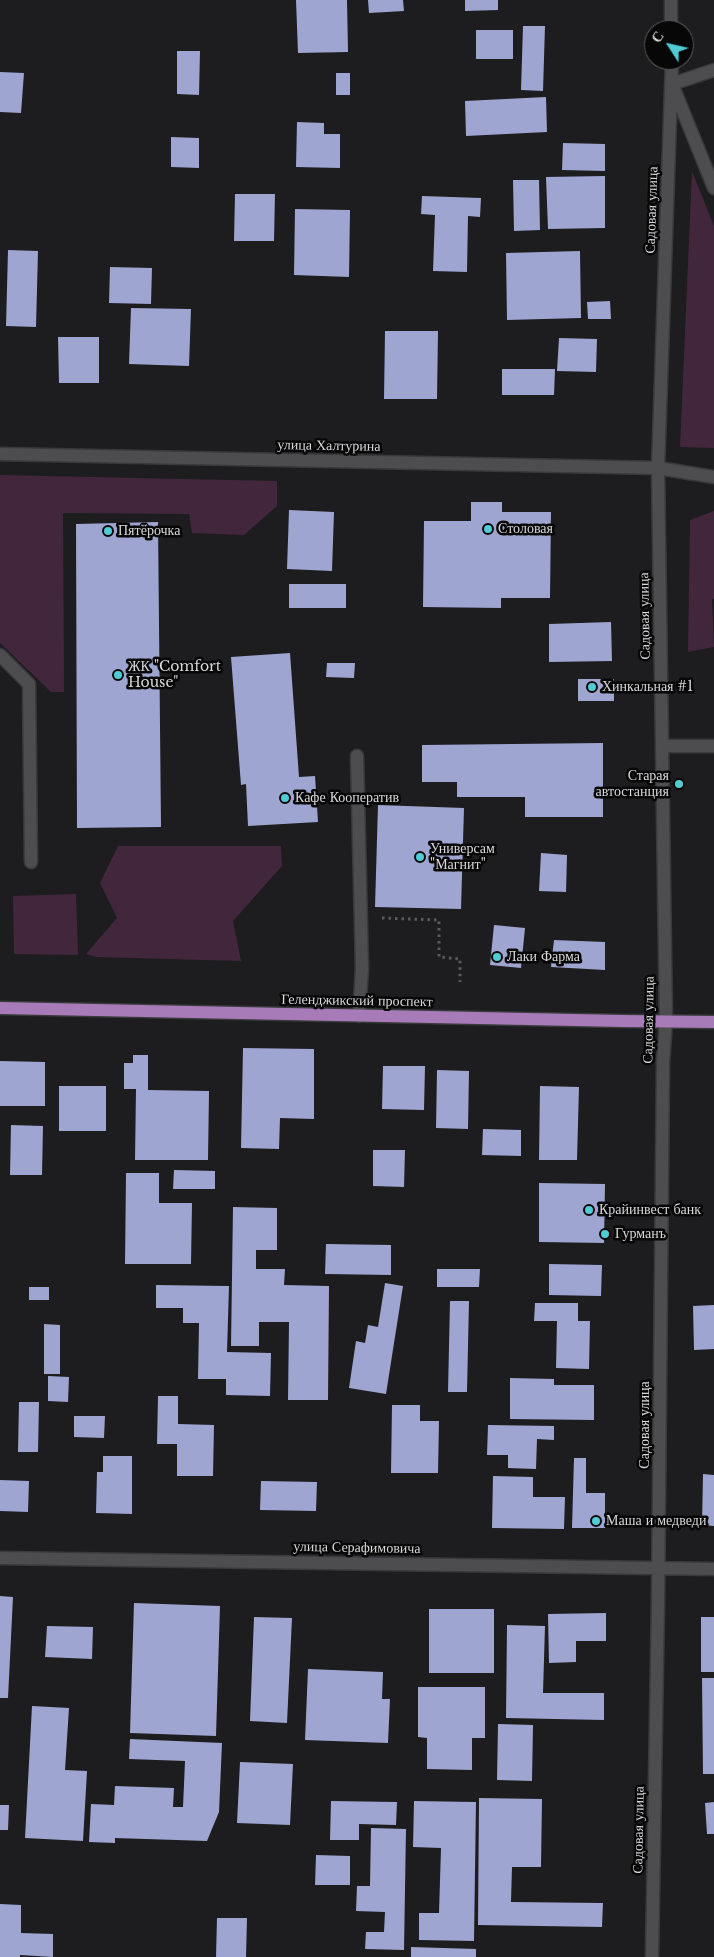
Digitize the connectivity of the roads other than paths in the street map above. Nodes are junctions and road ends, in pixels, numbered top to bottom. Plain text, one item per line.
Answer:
1 (671, 0) edge
2 (671, 20) edge
3 (672, 70) edge
4 (714, 70) edge
5 (672, 84) junction
6 (714, 188) edge
7 (0, 454) edge
8 (658, 468) junction
9 (714, 477) edge
10 (0, 655) edge
11 (662, 746) junction
12 (714, 746) edge
13 (357, 756) dead end
14 (31, 862) dead end
15 (0, 1008) edge
16 (359, 1016) junction
17 (666, 1021) junction
18 (714, 1022) edge
19 (0, 1558) edge
20 (659, 1568) junction
21 (714, 1569) edge
22 (652, 1957) edge

1 - 2 street
3 - 5 street, Садовая улица
4 - 5 street
5 - 6 street, Садовая улица
5 - 8 street, Садовая улица
7 - 8 street, улица Халтурина
8 - 9 street, улица Халтурина
8 - 11 street, Садовая улица
10 - 14 street
11 - 12 street
11 - 17 street, Садовая улица
13 - 16 street
15 - 16 main road, Геленджикский проспект
16 - 17 main road, Геленджикский проспект
17 - 18 main road, Геленджикский проспект
17 - 20 street, Садовая улица
19 - 20 street, улица Серафимовича
20 - 21 street, улица Серафимовича
20 - 22 street, Садовая улица

